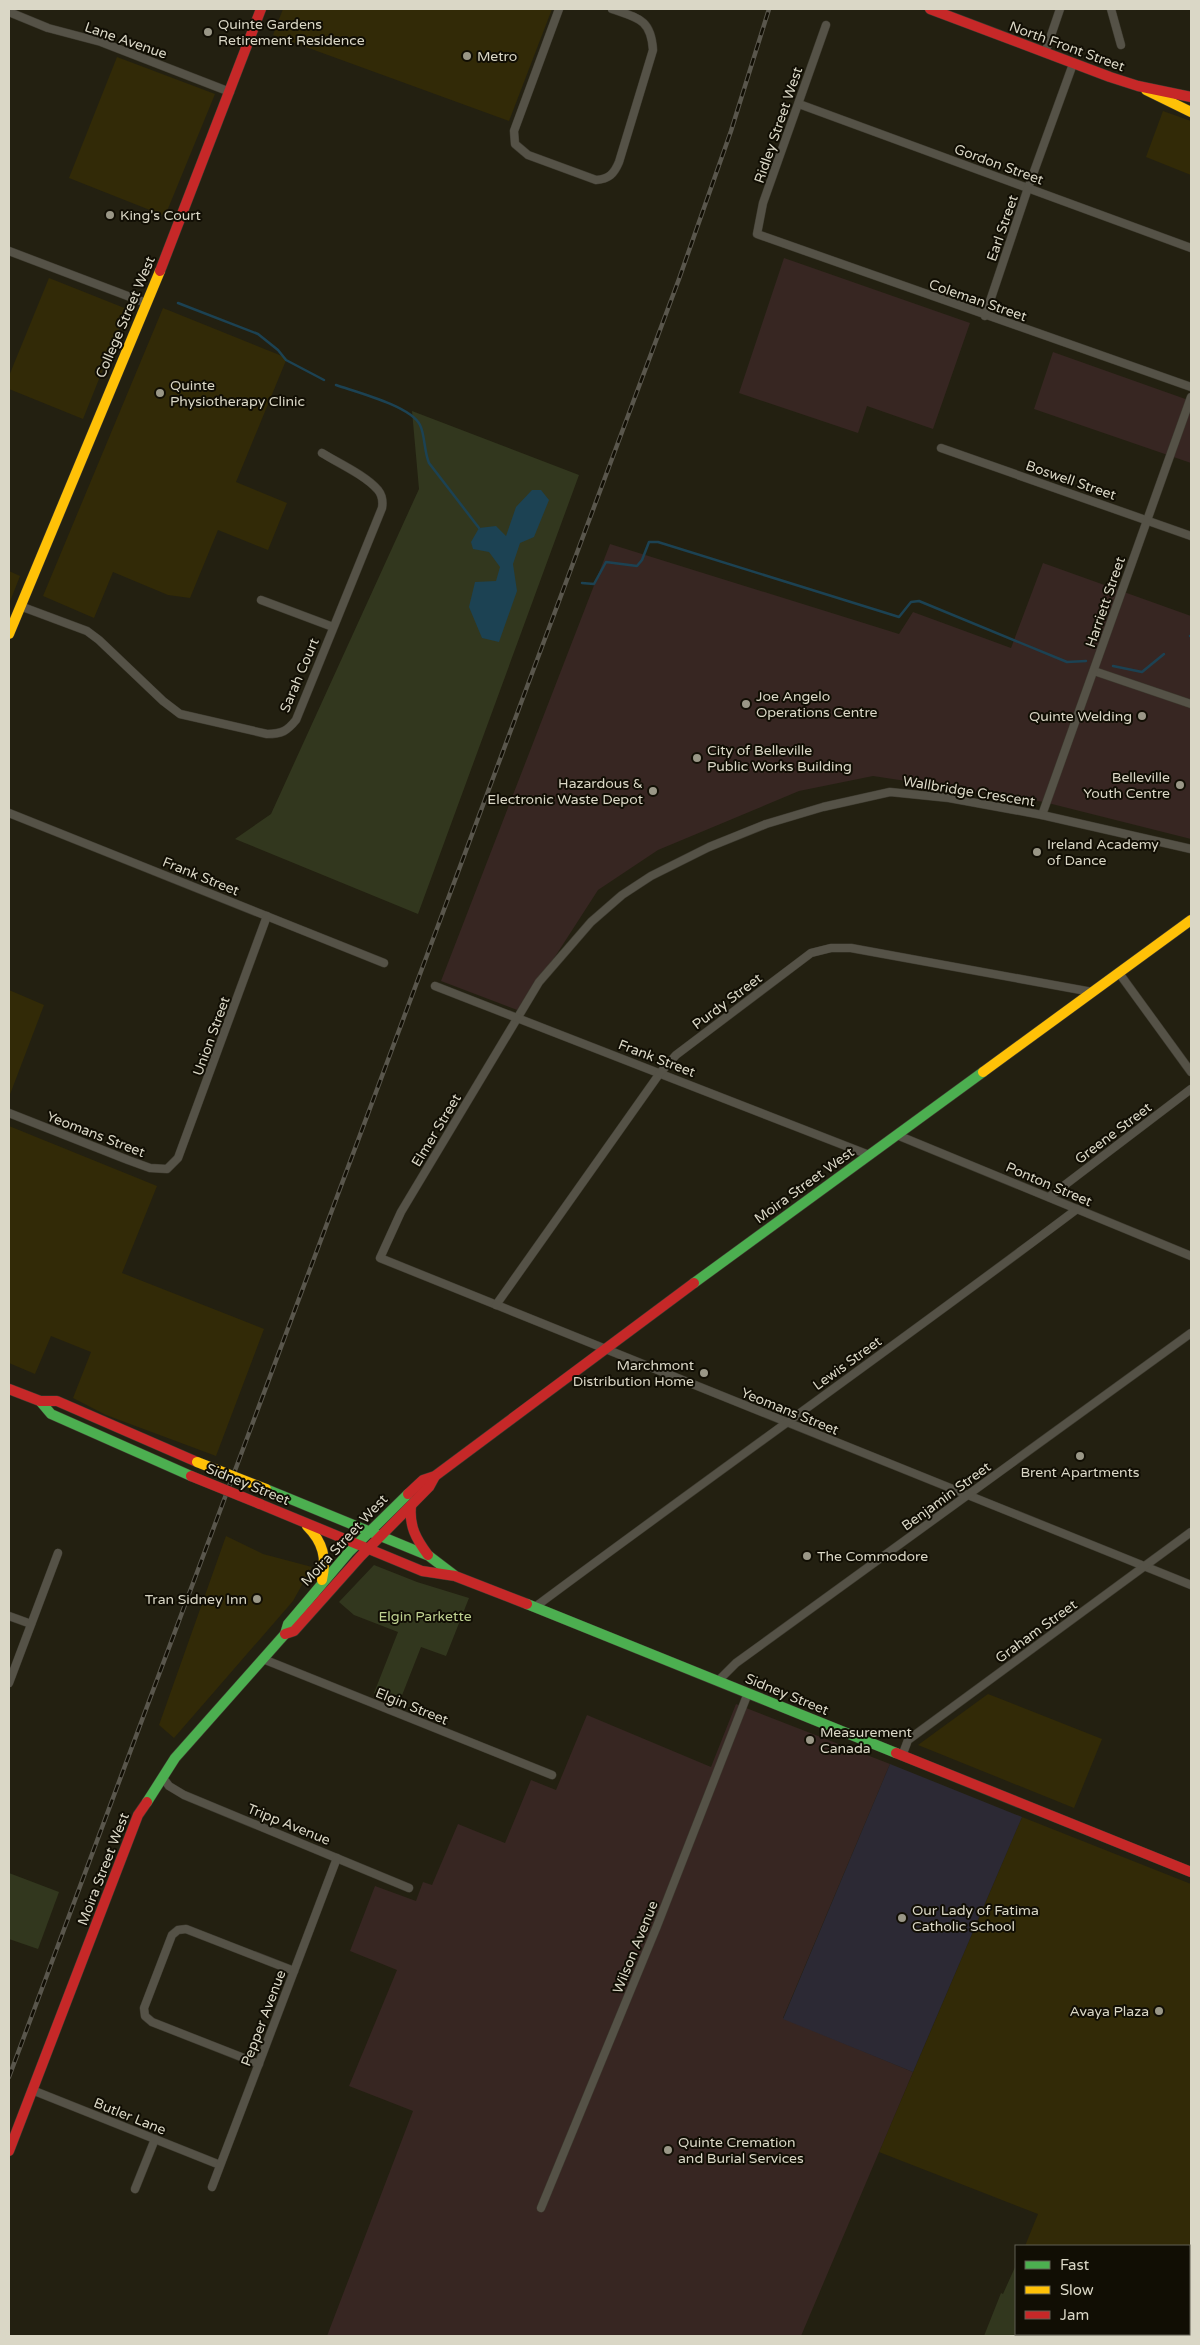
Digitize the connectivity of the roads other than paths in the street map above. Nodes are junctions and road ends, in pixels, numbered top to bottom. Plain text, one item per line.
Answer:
1 (262, 9) edge
2 (559, 9) edge
3 (612, 9) edge
4 (930, 9) edge
5 (1060, 9) edge
6 (1111, 9) edge
7 (10, 13) edge
8 (826, 25) dead end
9 (1121, 44) dead end
10 (1045, 53) junction
11 (1073, 64) junction
12 (1138, 86) junction
13 (1191, 88) edge
14 (230, 92) junction
15 (1177, 94) junction
16 (1191, 97) edge
17 (798, 104) junction
18 (1191, 112) edge
19 (1028, 188) junction
20 (757, 234) joint
21 (1191, 248) edge
22 (9, 251) edge
23 (146, 303) junction
24 (985, 316) junction
25 (1191, 387) edge
26 (1191, 397) edge
27 (941, 448) dead end
28 (322, 453) dead end
29 (1148, 520) junction
30 (1191, 536) edge
31 (261, 600) dead end
32 (20, 606) junction
33 (333, 627) junction
34 (9, 634) edge
35 (1094, 671) junction
36 (1191, 704) edge
37 (9, 813) edge
38 (1042, 815) junction
39 (1191, 849) edge
40 (267, 916) junction
41 (1191, 920) edge
42 (384, 963) dead end
43 (1119, 973) junction
44 (435, 986) dead end
45 (1092, 992) junction
46 (518, 1018) junction
47 (1191, 1072) edge
48 (660, 1073) junction
49 (1191, 1088) edge
50 (9, 1113) edge
51 (897, 1135) junction
52 (868, 1155) junction
53 (174, 1162) joint
54 (1049, 1197) junction
55 (1077, 1209) junction
56 (1191, 1256) edge
57 (380, 1258) joint
58 (496, 1305) junction
59 (1191, 1333) edge
60 (603, 1349) junction
61 (9, 1388) edge
62 (40, 1401) junction
63 (785, 1422) junction
64 (434, 1476) junction
65 (968, 1495) junction
66 (411, 1506) junction
67 (303, 1522) junction
68 (369, 1532) junction
69 (1191, 1532) edge
70 (380, 1536) junction
71 (356, 1544) junction
72 (368, 1549) junction
73 (58, 1553) dead end
74 (429, 1556) junction
75 (1146, 1566) junction
76 (454, 1576) junction
77 (321, 1583) junction
78 (1191, 1584) edge
79 (535, 1607) junction
80 (9, 1616) edge
81 (31, 1624) junction
82 (285, 1634) junction
83 (263, 1660) junction
84 (718, 1681) junction
85 (9, 1683) edge
86 (748, 1693) junction
87 (902, 1756) junction
88 (552, 1775) dead end
89 (163, 1778) junction
90 (338, 1858) junction
91 (1191, 1872) edge
92 (409, 1888) dead end
93 (294, 1971) junction
94 (259, 2064) junction
95 (32, 2090) junction
96 (155, 2139) junction
97 (9, 2151) edge
98 (220, 2165) junction
99 (212, 2187) dead end
100 (135, 2189) dead end
101 (541, 2208) dead end

1 - 14 main road, College Street West
2 - 3 street
4 - 10 main road, North Front Street
5 - 10 street
6 - 9 street
7 - 14 street, Lane Avenue
8 - 17 street, Ridley Street West
10 - 11 main road, North Front Street
11 - 12 main road, North Front Street
11 - 19 street, Earl Street
12 - 15 main road, North Front Street
12 - 18 main road, North Front Street
13 - 15 main road
14 - 23 main road, College Street West
15 - 16 main road, North Front Street
17 - 19 street, Gordon Street
17 - 20 street, Ridley Street West
19 - 21 street, Gordon Street
19 - 24 street, Earl Street
20 - 24 street, Coleman Street
22 - 23 street
23 - 32 main road, College Street West
24 - 25 street, Coleman Street
26 - 29 street, Harriett Street
27 - 29 street, Boswell Street
28 - 33 street, Sarah Court
29 - 30 street, Boswell Street
29 - 35 street, Harriett Street
31 - 33 street
32 - 33 street, Sarah Court
32 - 34 main road, College Street West
35 - 36 street
35 - 38 street, Harriett Street
37 - 40 street, Frank Street
38 - 39 street, Wallbridge Crescent
38 - 46 street, Wallbridge Crescent
40 - 42 street, Frank Street
40 - 53 street, Union Street
41 - 43 main road, Moira Street West
43 - 45 main road, Moira Street West
43 - 47 street
44 - 46 street, Frank Street
45 - 48 street, Purdy Street
45 - 51 main road, Moira Street West
46 - 48 street, Frank Street
46 - 57 street, Elmer Street
48 - 52 street, Frank Street
48 - 58 street, Purdy Street
49 - 54 street, Greene Street
50 - 53 street, Yeomans Street
51 - 52 main road, Moira Street West
51 - 54 street, Ponton Street
52 - 60 main road, Moira Street West
54 - 55 street, Ponton Street
55 - 56 street, Ponton Street
55 - 63 street, Lewis Street
57 - 58 street, Yeomans Street
58 - 60 street, Yeomans Street
59 - 65 street, Benjamin Street
60 - 63 street, Yeomans Street
60 - 64 main road, Moira Street West
61 - 62 main road, Sidney Street
62 - 67 main road, Sidney Street, bridge
62 - 68 main road, Sidney Street, bridge
63 - 65 street, Yeomans Street
63 - 79 street, Lewis Street
64 - 66 main road, Moira Street West
64 - 68 main road, Moira Street West
65 - 75 street, Yeomans Street
65 - 84 street, Benjamin Street
66 - 70 main road, Moira Street West
66 - 74 main road
67 - 71 main road, Sidney Street
67 - 77 main road
68 - 70 main road, Sidney Street
68 - 71 main road, Moira Street West
69 - 75 street, Graham Street
70 - 72 main road, Moira Street West
70 - 74 main road, Sidney Street
71 - 72 main road, Sidney Street
71 - 77 main road, Moira Street West
72 - 76 main road, Sidney Street
72 - 82 main road, Moira Street West
73 - 81 street
74 - 76 main road, Sidney Street
75 - 78 street, Yeomans Street
75 - 87 street, Graham Street
76 - 79 main road, Sidney Street
77 - 82 main road, Moira Street West
79 - 84 main road, Sidney Street
80 - 81 street
81 - 85 street
82 - 83 main road, Moira Street West
83 - 88 street, Elgin Street
83 - 89 main road, Moira Street West
84 - 86 main road, Sidney Street
86 - 87 main road, Sidney Street
86 - 101 street, Wilson Avenue
87 - 91 main road, Sidney Street
89 - 90 street, Tripp Avenue
89 - 95 main road, Moira Street West
90 - 92 street, Tripp Avenue
90 - 93 street, Pepper Avenue
93 - 94 street, Pepper Avenue
93 - 94 street
94 - 98 street, Pepper Avenue
95 - 96 street, Butler Lane
95 - 97 main road, Moira Street West
96 - 98 street, Butler Lane
96 - 100 street
98 - 99 street, Pepper Avenue

